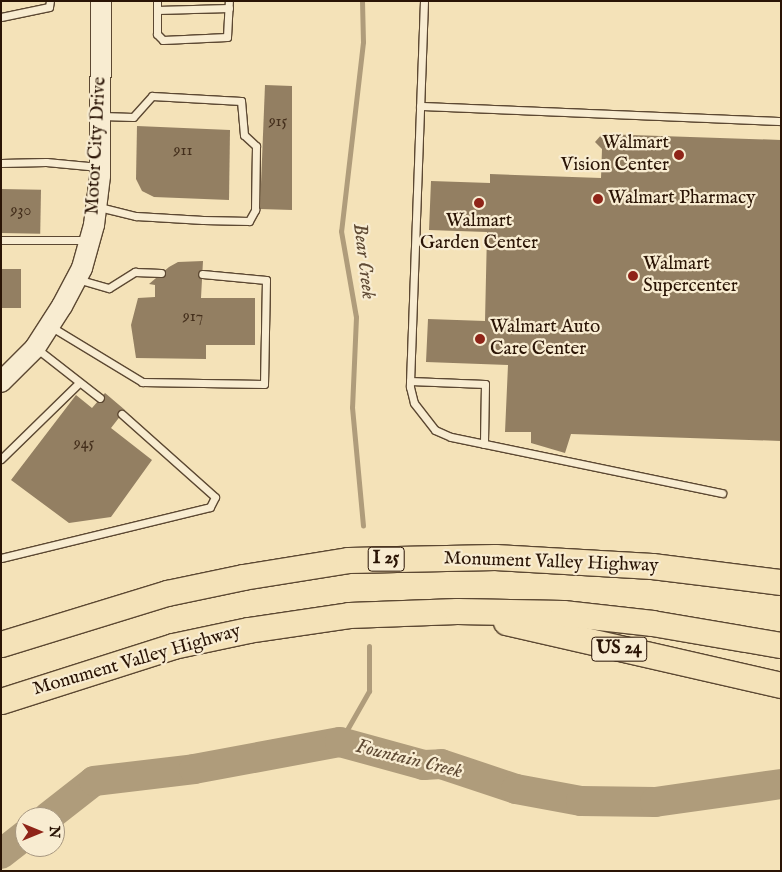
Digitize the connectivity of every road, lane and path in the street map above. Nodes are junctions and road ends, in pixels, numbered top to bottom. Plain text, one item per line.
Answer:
1 (50, 1) edge
2 (101, 1) edge
3 (157, 1) edge
4 (424, 1) edge
5 (229, 5) edge
6 (157, 10) junction
7 (1, 17) edge
8 (420, 106) junction
9 (100, 116) junction
10 (781, 121) edge
11 (1, 163) edge
12 (100, 167) junction
13 (96, 206) junction
14 (1, 240) edge
15 (89, 240) junction
16 (161, 273) dead end
17 (202, 274) dead end
18 (76, 278) junction
19 (50, 325) junction
20 (35, 348) junction
21 (410, 381) junction
22 (1, 382) edge
23 (79, 383) junction
24 (100, 398) dead end
25 (122, 414) dead end
26 (484, 444) junction
27 (1, 459) edge
28 (722, 493) dead end
29 (1, 558) edge
30 (781, 582) edge
31 (458, 611) junction
32 (1, 644) edge
33 (781, 645) edge
34 (781, 685) edge
35 (1, 701) edge

1 - 7 lane
2 - 9 street, Motor City Drive
3 - 6 lane
4 - 8 lane
5 - 6 lane
5 - 6 lane
8 - 10 lane
8 - 21 lane
9 - 12 street, Motor City Drive
9 - 13 lane
11 - 12 lane
12 - 13 street, Motor City Drive
13 - 15 street, Motor City Drive
14 - 15 lane
15 - 18 street, Motor City Drive
16 - 18 lane
17 - 19 lane
18 - 19 street, Motor City Drive
19 - 20 street, Motor City Drive
20 - 22 street, Motor City Drive
20 - 23 lane
21 - 26 lane
21 - 26 lane
23 - 24 lane
23 - 27 lane
25 - 29 lane
26 - 28 lane
30 - 32 highway, Monument Valley Highway / I 25
31 - 33 highway, Monument Valley Highway
31 - 34 highway, US 24
31 - 35 highway, Monument Valley Highway

